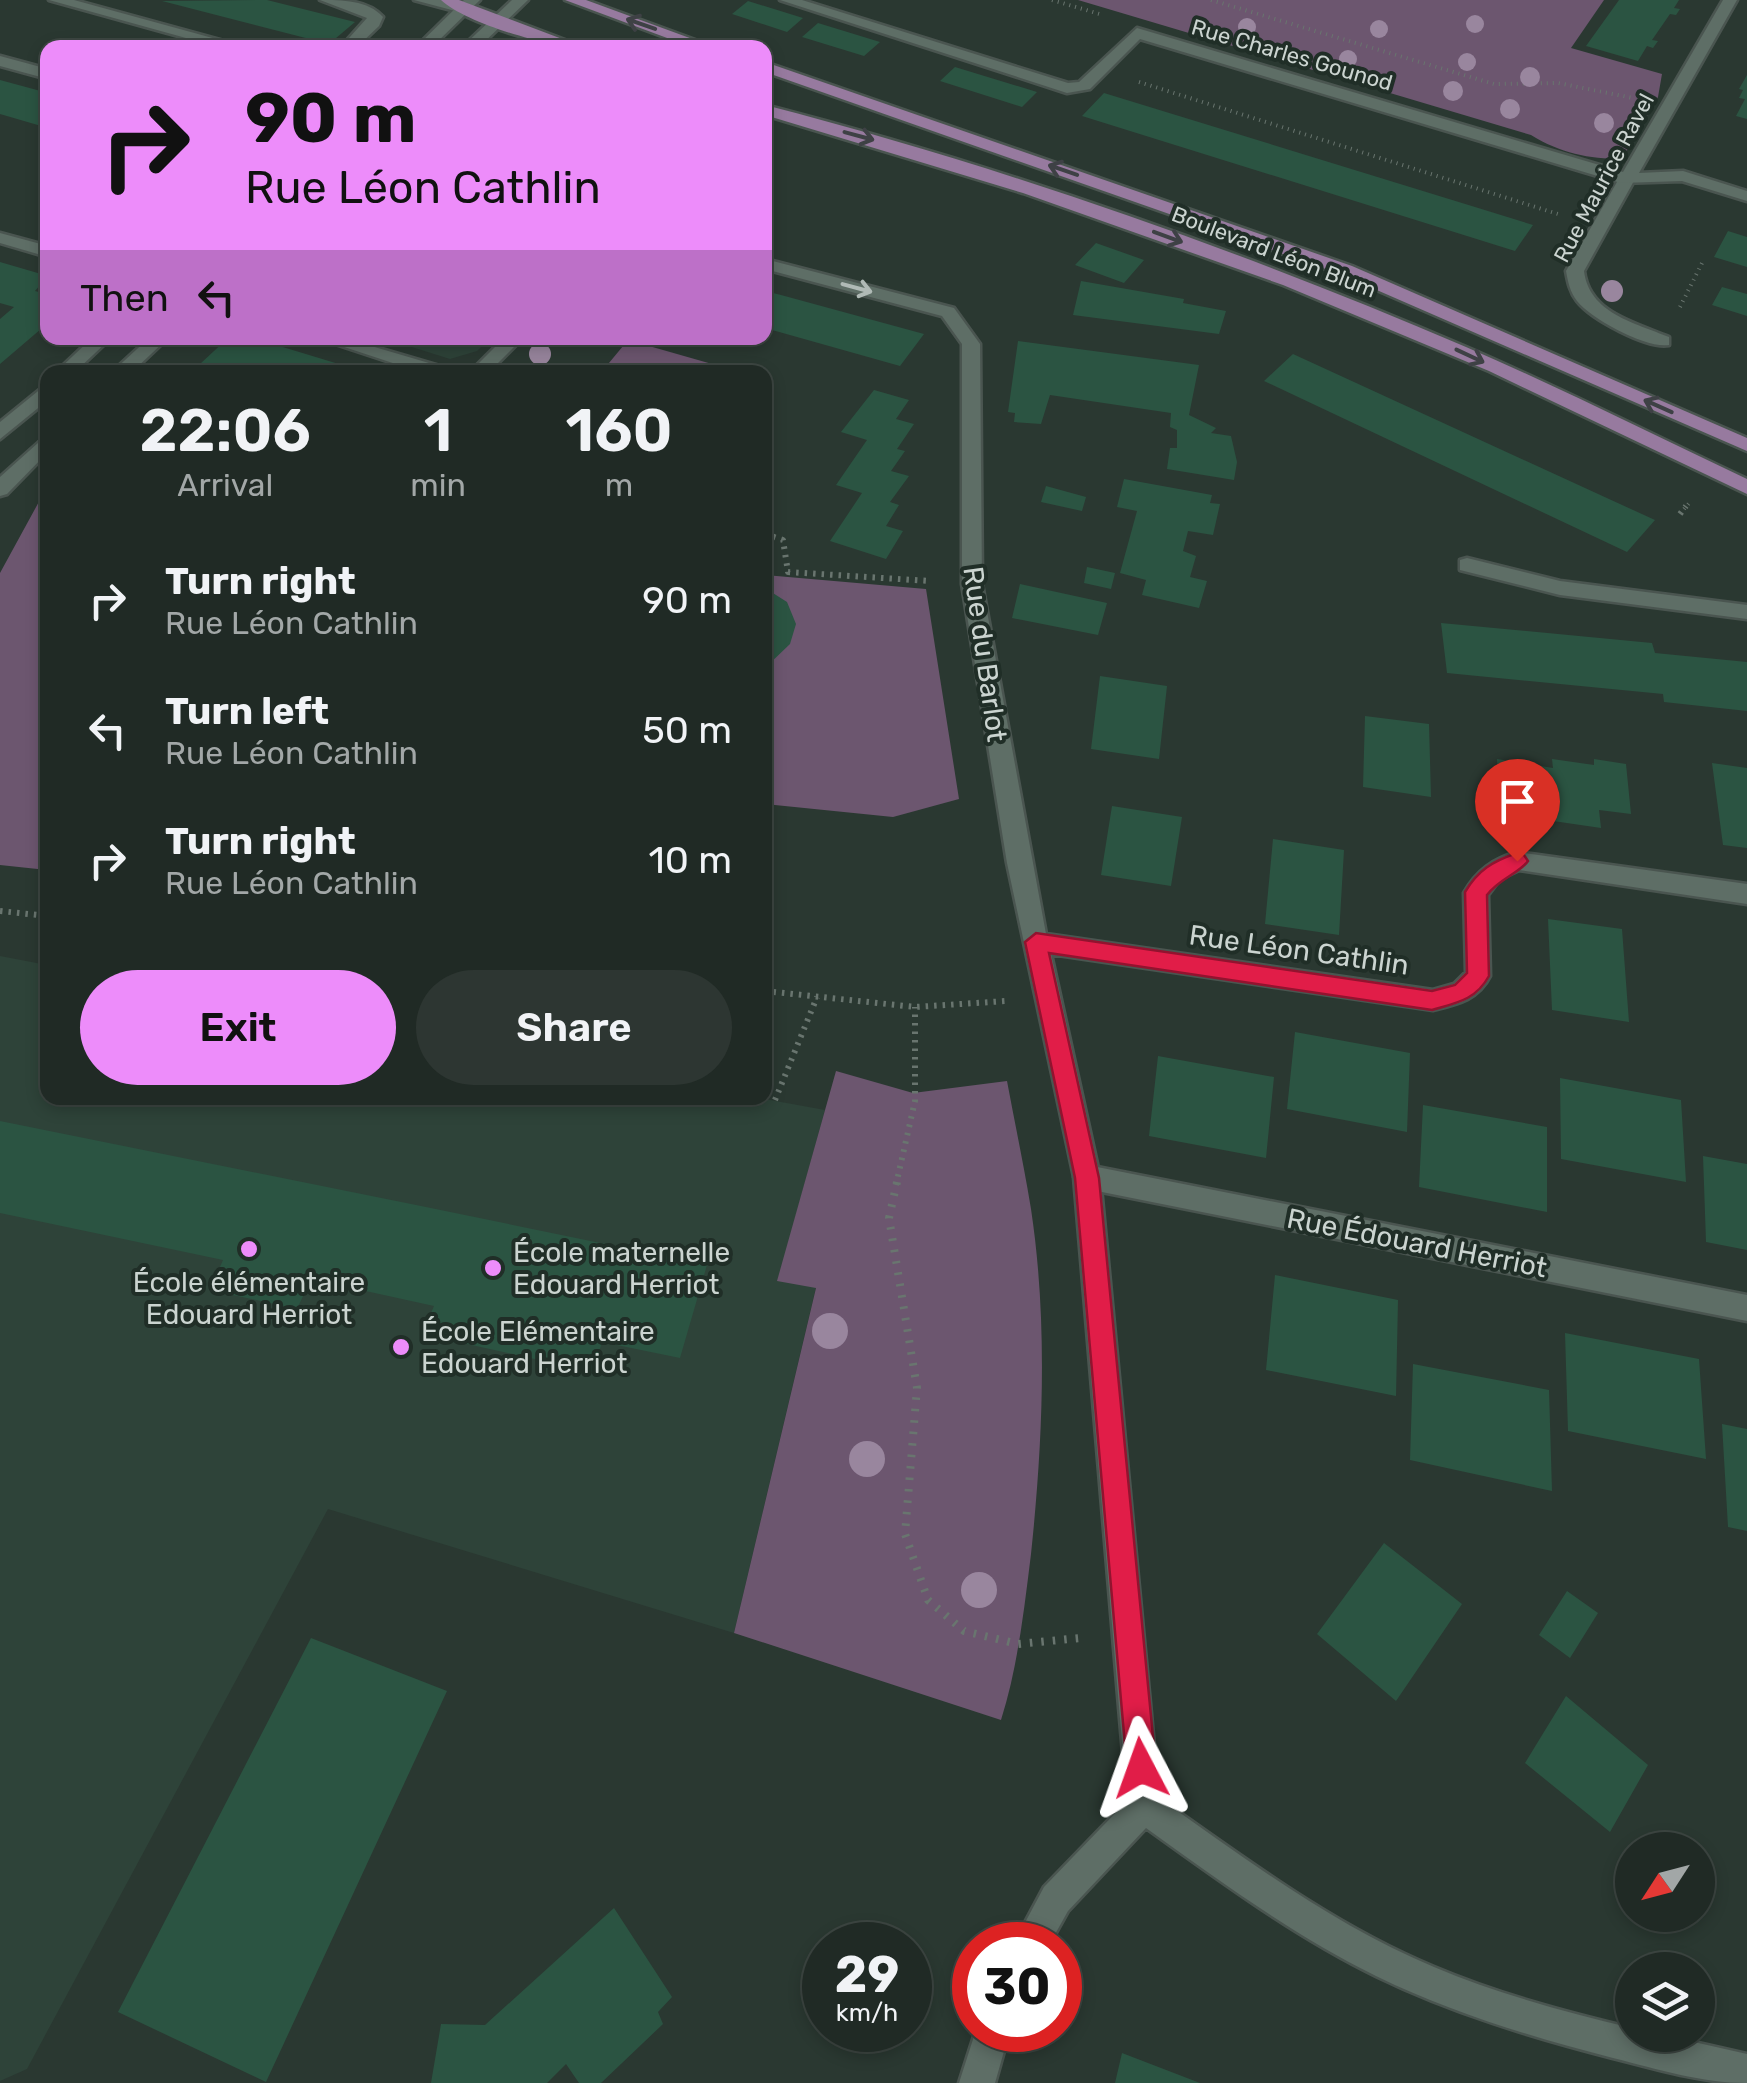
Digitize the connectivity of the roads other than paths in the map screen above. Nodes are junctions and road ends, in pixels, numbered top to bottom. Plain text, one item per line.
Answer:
1 (56, 0) edge
2 (327, 0) edge
3 (421, 0) edge
4 (520, 0) edge
5 (572, 0) edge
6 (787, 0) edge
7 (1730, 0) edge
8 (461, 3) edge
9 (497, 21) junction
10 (211, 40) edge
11 (355, 40) edge
12 (429, 40) edge
13 (477, 40) edge
14 (555, 40) edge
15 (687, 40) edge
16 (0, 62) edge
17 (772, 68) edge
18 (40, 72) edge
19 (772, 112) edge
20 (1626, 179) junction
21 (1747, 196) edge
22 (0, 238) edge
23 (40, 250) edge
24 (772, 266) edge
25 (1663, 341) road end
26 (94, 345) edge
27 (151, 345) edge
28 (349, 345) edge
29 (507, 345) edge
30 (73, 365) edge
31 (129, 365) edge
32 (416, 365) edge
33 (486, 365) edge
34 (40, 396) edge
35 (0, 433) edge
36 (1747, 445) edge
37 (40, 447) edge
38 (0, 453) edge
39 (27, 459) junction
40 (1747, 488) edge
41 (0, 489) edge
42 (1467, 565) dead end
43 (1747, 612) edge
44 (1747, 894) edge
45 (1036, 942) junction
46 (1087, 1178) junction
47 (1747, 1308) edge
48 (1144, 1806) junction
49 (1043, 1922) edge
50 (986, 2052) edge
51 (1747, 2071) edge
52 (977, 2083) edge

1 - 10 street
2 - 11 street
3 - 8 street
4 - 9 street
15 -> 5 main road
6 - 20 street, Rue Charles Gounod
7 - 20 street, Rue Maurice Ravel
8 - 9 main road
8 - 12 street
9 - 13 street
9 - 14 main road
16 - 18 street
36 -> 17 main road, Boulevard Léon Blum
19 -> 40 main road, Boulevard Léon Blum
20 - 21 street, Rue Charles Gounod
20 - 25 street, Rue Maurice Ravel
22 - 23 street
24 -> 45 street, Rue du Barlot
26 - 30 street
27 - 31 street
28 - 32 street
29 - 33 street
34 - 35 street
37 - 39 street
38 - 39 street
39 - 41 street
42 - 43 street
44 - 45 street, Rue Léon Cathlin
45 - 46 street, Rue du Barlot
46 - 47 street, Rue Édouard Herriot
46 - 48 street, Rue du Barlot
48 - 49 street
48 - 51 street
50 - 52 street

